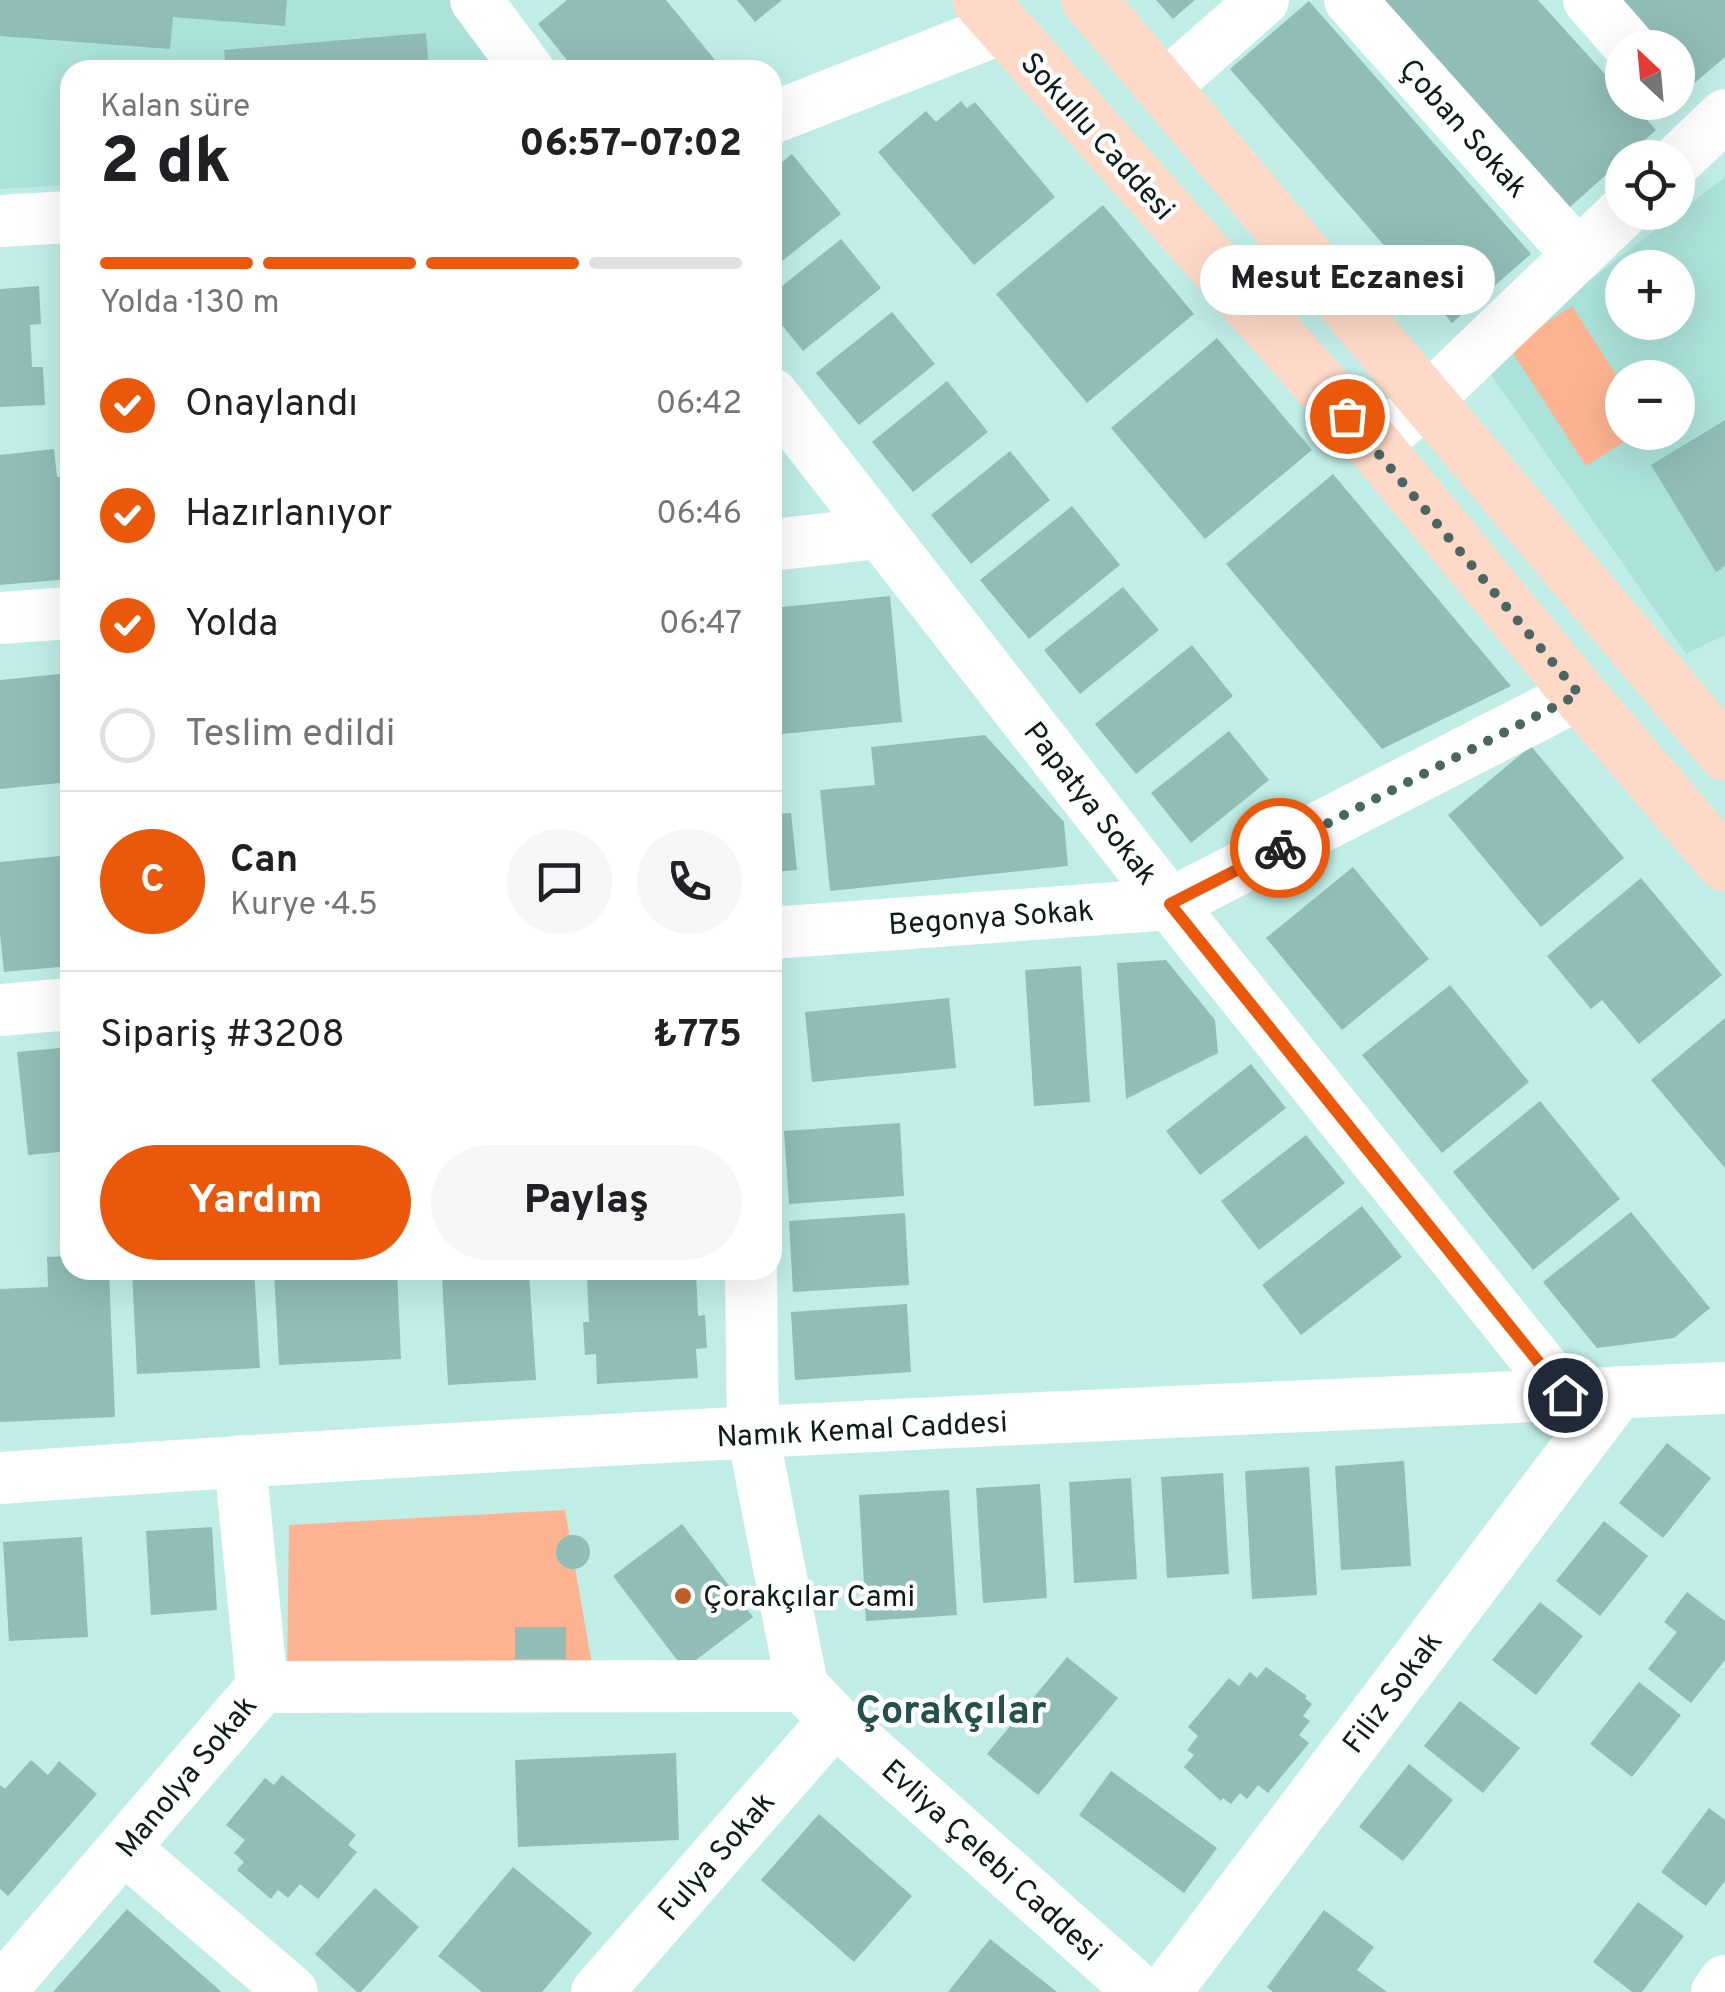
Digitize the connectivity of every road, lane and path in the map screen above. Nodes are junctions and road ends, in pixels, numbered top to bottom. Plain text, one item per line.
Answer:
1 (476, 0) edge
2 (1089, 0) edge
3 (1263, 0) edge
4 (1350, 0) edge
5 (1589, 0) edge
6 (991, 14) edge
7 (1615, 30) edge
8 (521, 60) edge
9 (1164, 87) junction
10 (782, 113) edge
11 (60, 218) edge
12 (0, 222) edge
13 (1605, 229) edge
14 (1578, 255) junction
15 (1428, 399) junction
16 (782, 407) edge
17 (1374, 445) junction
18 (878, 534) junction
19 (782, 544) edge
20 (60, 614) edge
21 (0, 618) edge
22 (1579, 694) junction
23 (1725, 752) edge
24 (1725, 864) edge
25 (1170, 904) junction
26 (782, 932) edge
27 (60, 1005) edge
28 (0, 1010) edge
29 (751, 1280) edge
30 (1725, 1388) edge
31 (1618, 1392) junction
32 (1565, 1395) junction
33 (753, 1434) junction
34 (240, 1461) junction
35 (0, 1478) edge
36 (262, 1686) junction
37 (818, 1703) junction
38 (124, 1848) junction
39 (1725, 1981) edge
40 (0, 1990) edge
41 (292, 1992) edge
42 (596, 1992) edge
43 (1141, 1992) edge
44 (1164, 1992) edge
45 (1717, 1992) edge

1 - 8 street
2 - 9 main road
3 - 9 street
4 - 14 street, Çoban Sokak
5 - 7 street
6 - 10 street
6 - 17 main road, Sokullu Caddesi
9 - 15 main road
11 - 12 street
13 - 14 street
14 - 15 street
15 - 17 street
15 - 23 main road
16 - 18 street, Papatya Sokak
17 - 22 main road, Sokullu Caddesi
18 - 19 street
18 - 25 street, Papatya Sokak
20 - 21 street
22 - 24 main road, Sokullu Caddesi
22 - 25 street, Begonya Sokak
25 - 26 street, Begonya Sokak
25 - 32 street, Papatya Sokak
27 - 28 street
29 - 33 street
30 - 31 street, Namık Kemal Caddesi
31 - 32 street, Namık Kemal Caddesi
31 - 44 street, Filiz Sokak
32 - 33 street, Namık Kemal Caddesi
33 - 34 street, Namık Kemal Caddesi
33 - 37 street
34 - 35 street, Namık Kemal Caddesi
34 - 36 street, Manolya Sokak
36 - 37 street
36 - 38 street, Manolya Sokak
37 - 42 street, Fulya Sokak
37 - 43 street, Evliya Çelebi Caddesi
38 - 40 street, Manolya Sokak
38 - 41 street
39 - 45 street

